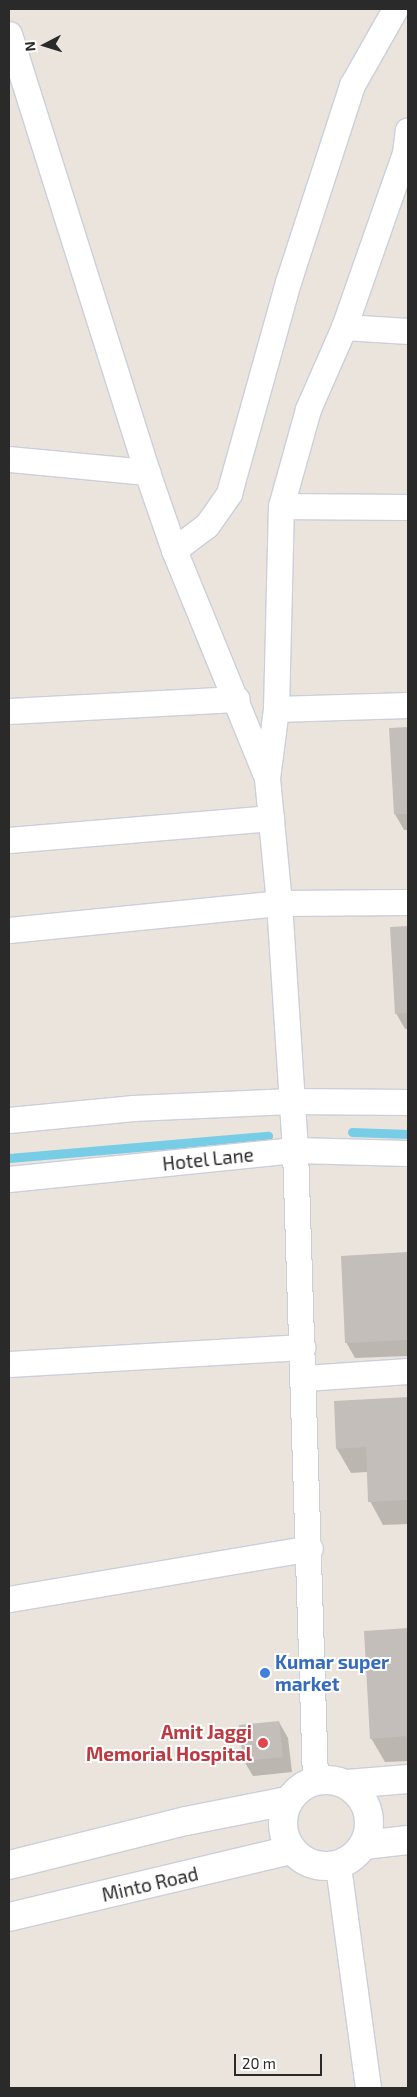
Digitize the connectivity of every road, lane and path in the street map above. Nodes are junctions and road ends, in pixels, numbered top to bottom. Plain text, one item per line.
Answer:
1 (395, 9) edge
2 (9, 34) edge
3 (407, 146) edge
4 (344, 327) junction
5 (408, 331) edge
6 (9, 459) edge
7 (147, 472) junction
8 (281, 506) junction
9 (408, 507) edge
10 (174, 550) junction
11 (237, 699) junction
12 (408, 706) edge
13 (276, 709) junction
14 (9, 711) edge
15 (267, 778) junction
16 (271, 818) junction
17 (9, 840) edge
18 (280, 902) junction
19 (408, 902) edge
20 (9, 930) edge
21 (291, 1101) junction
22 (408, 1102) edge
23 (9, 1120) edge
24 (295, 1150) junction
25 (408, 1153) edge
26 (9, 1179) edge
27 (303, 1347) junction
28 (9, 1364) edge
29 (408, 1371) edge
30 (305, 1378) junction
31 (310, 1548) junction
32 (9, 1599) edge
33 (315, 1779) junction
34 (408, 1779) edge
35 (347, 1784) junction
36 (287, 1801) junction
37 (408, 1840) edge
38 (364, 1845) junction
39 (291, 1850) junction
40 (9, 1865) edge
41 (338, 1866) junction
42 (9, 1917) edge
43 (368, 2088) edge

1 - 10 street
2 - 7 street
3 - 4 street
4 - 5 street
4 - 8 street
6 - 7 street
7 - 10 street
8 - 9 street
8 - 13 street
10 - 11 street
11 - 14 street
11 - 15 street
12 - 13 street
13 - 15 street
15 - 16 street
16 - 17 street
16 - 18 street
18 - 19 street
18 - 20 street
18 - 21 street
21 - 22 street
21 - 23 street
21 - 24 street
24 - 25 street, Hotel Lane
24 - 26 street, Hotel Lane
24 - 27 street
27 - 28 street
27 - 30 street
29 - 30 street
30 - 31 street
31 - 32 street
31 - 33 street
33 - 35 street
33 - 36 street
34 - 35 street
35 - 38 street
36 - 39 street
36 - 40 street
37 - 38 street
38 - 41 street
39 - 41 street
39 - 42 street, Minto Road
41 - 43 street

